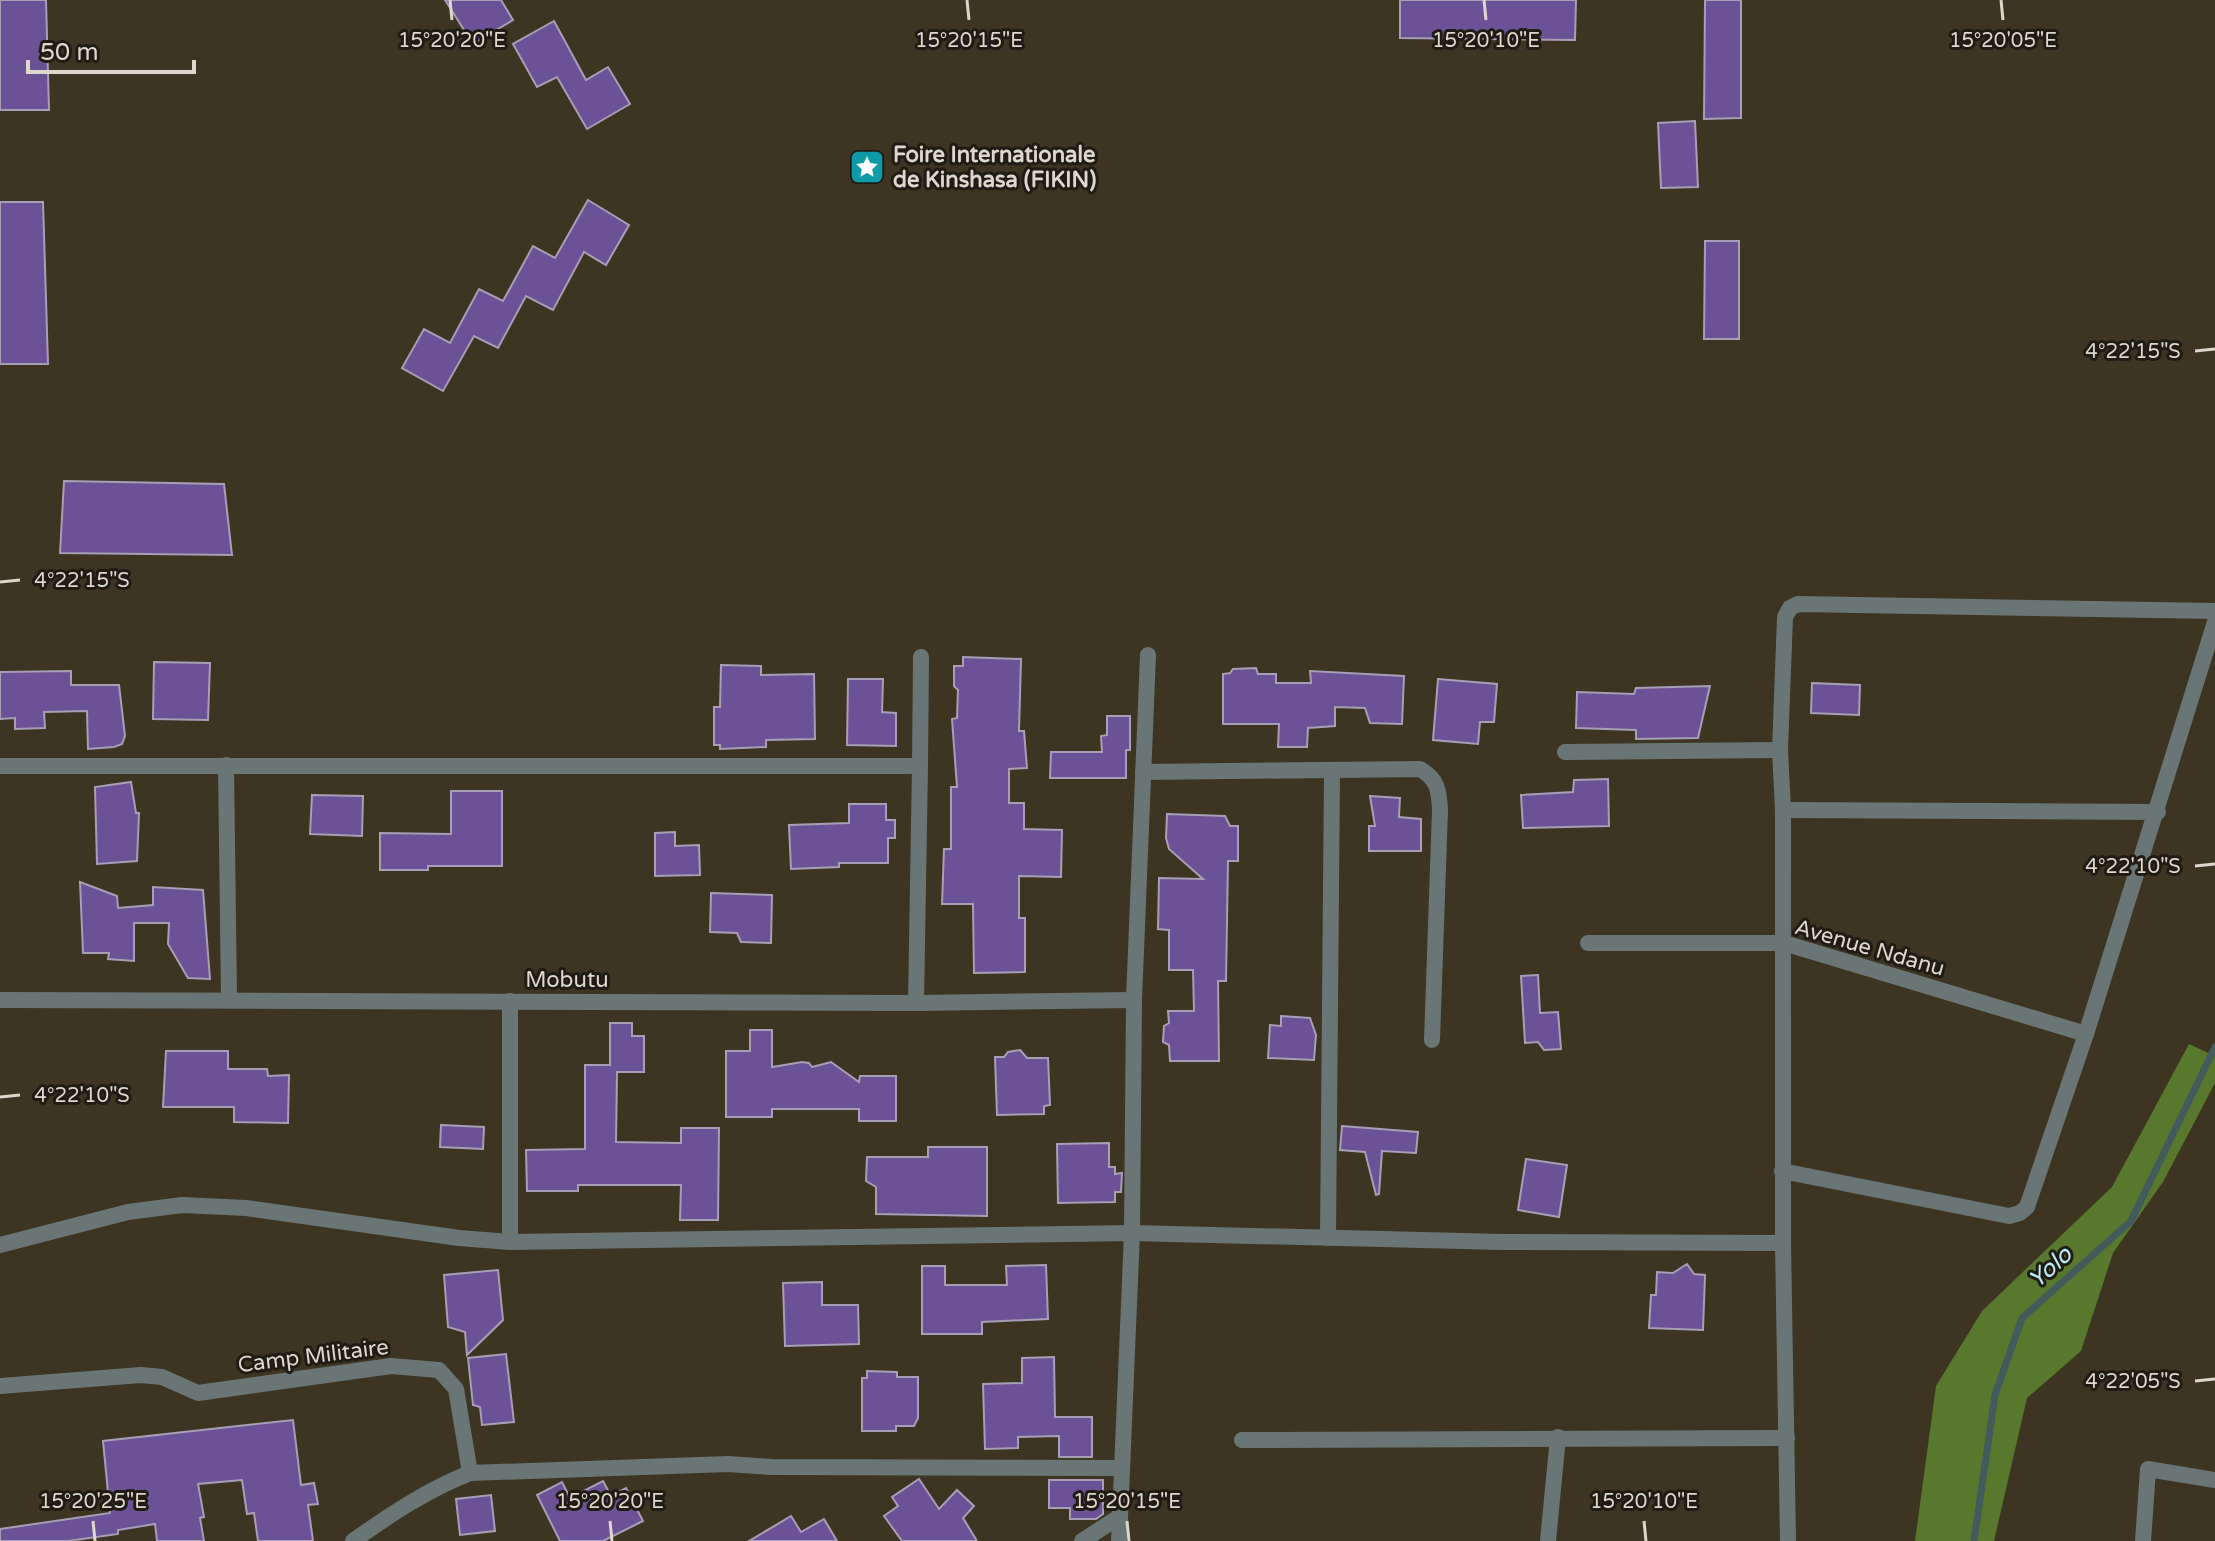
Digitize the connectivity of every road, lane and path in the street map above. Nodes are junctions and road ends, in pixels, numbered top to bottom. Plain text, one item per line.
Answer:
1 (2215, 611) edge
2 (2215, 622) edge
3 (1148, 655) dead end
4 (921, 657) dead end
5 (1780, 750) junction
6 (1565, 752) dead end
7 (226, 765) junction
8 (0, 766) edge
9 (920, 766) junction
10 (1332, 771) junction
11 (1143, 772) junction
12 (1783, 810) junction
13 (2158, 812) junction
14 (1588, 943) dead end
15 (1784, 943) junction
16 (229, 999) junction
17 (0, 1000) edge
18 (1134, 1000) junction
19 (510, 1001) junction
20 (916, 1003) junction
21 (2086, 1034) junction
22 (1432, 1040) dead end
23 (1782, 1171) junction
24 (1132, 1233) junction
25 (1328, 1238) junction
26 (510, 1242) junction
27 (1783, 1243) junction
28 (0, 1245) edge
29 (0, 1386) edge
30 (1558, 1437) junction
31 (1787, 1438) junction
32 (1242, 1440) dead end
33 (1121, 1468) junction
34 (470, 1473) junction
35 (2215, 1480) edge
36 (1119, 1517) junction
37 (353, 1541) edge
38 (1082, 1541) edge
39 (1119, 1541) edge
40 (1548, 1541) edge
41 (1788, 1541) edge
42 (2143, 1541) edge

1 - 5 street
2 - 13 street
3 - 11 street
4 - 9 street
5 - 6 street
5 - 12 street
7 - 8 street
7 - 9 street
7 - 16 street
9 - 20 street
10 - 11 street
10 - 22 street
10 - 25 street
11 - 18 street
12 - 13 street
12 - 15 street
13 - 21 street
14 - 15 street, Avenue Ndanu
15 - 21 street, Avenue Ndanu
15 - 23 street
16 - 17 street, Mobutu
16 - 19 street, Mobutu
18 - 20 street, Mobutu
18 - 24 street
19 - 20 street, Mobutu
19 - 26 street
21 - 23 street
23 - 27 street
24 - 25 street
24 - 26 street
24 - 33 street
25 - 27 street
26 - 28 street
27 - 31 street
29 - 34 street, Camp Militaire
30 - 31 street
30 - 32 street
30 - 40 street
31 - 41 street
33 - 34 street
33 - 36 street
34 - 37 street
35 - 42 street
36 - 38 street
36 - 39 street

